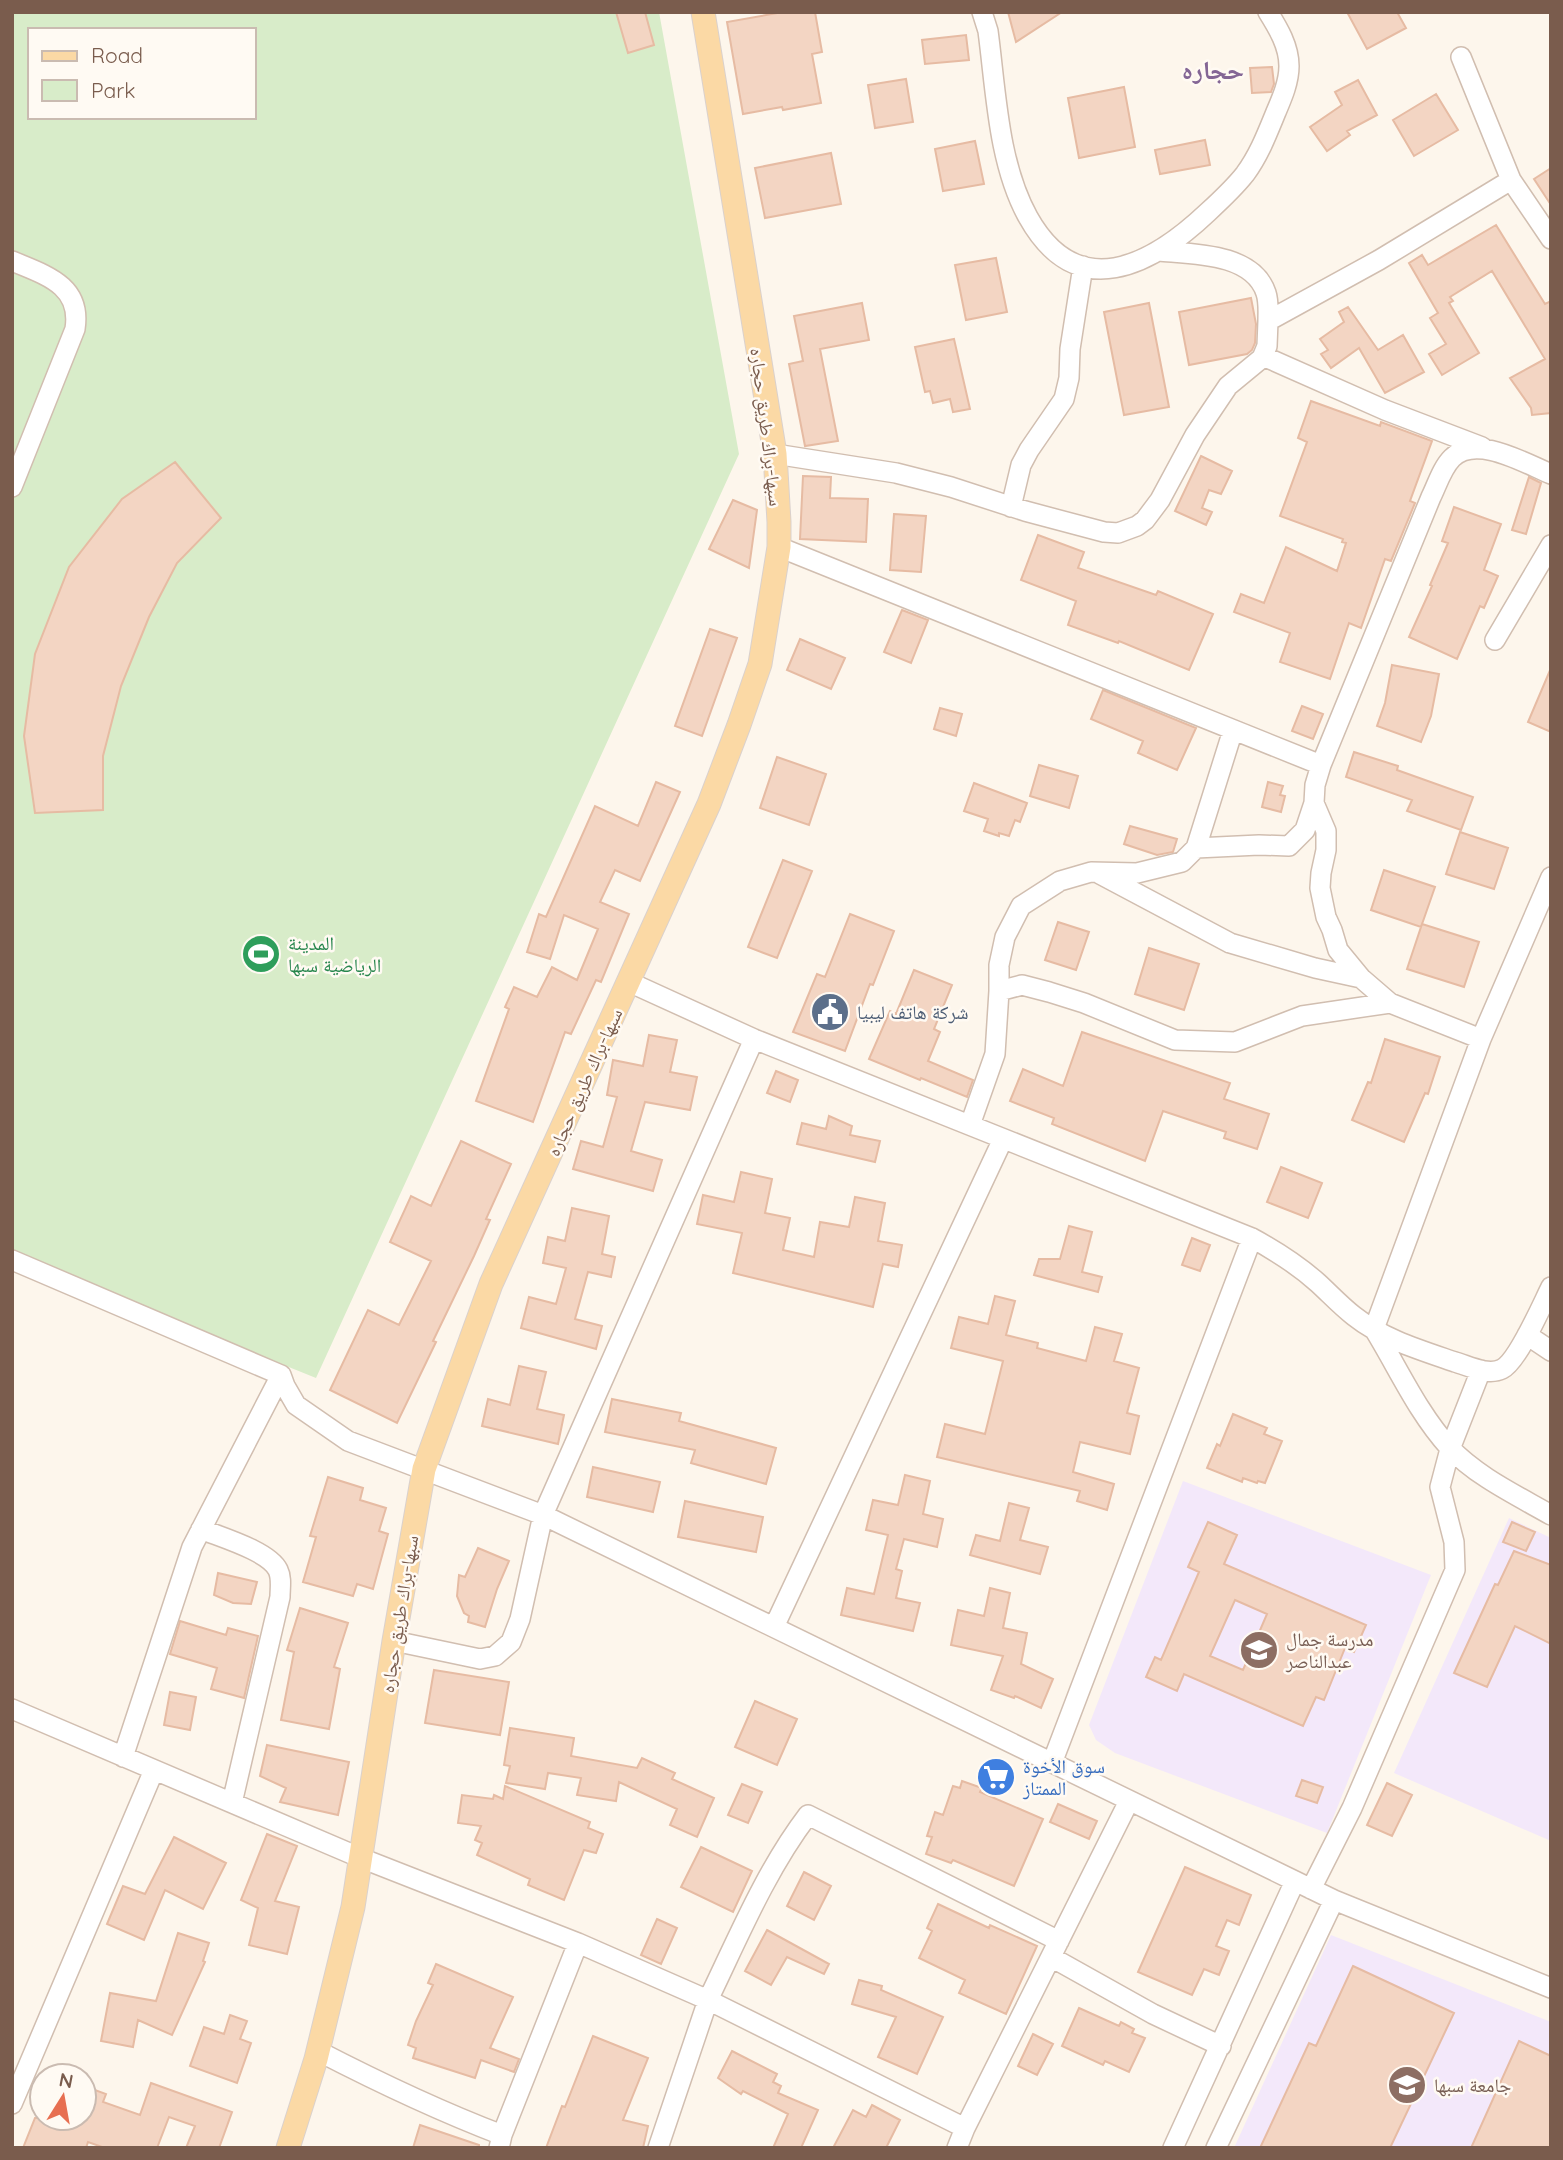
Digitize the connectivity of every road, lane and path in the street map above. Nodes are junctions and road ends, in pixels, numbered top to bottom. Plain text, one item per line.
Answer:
1 (703, 12) edge
2 (982, 12) edge
3 (1268, 12) edge
4 (1461, 57) dead end
5 (1511, 180) junction
6 (1551, 239) edge
7 (1158, 251) junction
8 (12, 261) edge
9 (1083, 266) junction
10 (1268, 321) junction
11 (1263, 356) junction
12 (1483, 448) junction
13 (775, 454) junction
14 (1551, 474) edge
15 (12, 486) edge
16 (1011, 507) junction
17 (1551, 545) edge
18 (779, 547) junction
19 (1496, 640) dead end
20 (1233, 730) junction
21 (1321, 765) junction
22 (1314, 803) junction
23 (1196, 848) junction
24 (1096, 872) junction
25 (1551, 877) edge
26 (1361, 978) junction
27 (629, 982) junction
28 (999, 991) junction
29 (1390, 1003) junction
30 (754, 1039) junction
31 (1480, 1039) junction
32 (970, 1125) junction
33 (1003, 1139) junction
34 (1252, 1238) junction
35 (12, 1260) edge
36 (1551, 1287) edge
37 (1374, 1329) junction
38 (1527, 1335) junction
39 (1551, 1351) edge
40 (1481, 1370) junction
41 (281, 1375) junction
42 (1450, 1449) junction
43 (424, 1469) junction
44 (1551, 1515) edge
45 (543, 1516) junction
46 (201, 1529) junction
47 (774, 1627) junction
48 (394, 1642) junction
49 (12, 1709) edge
50 (123, 1756) junction
51 (1052, 1763) junction
52 (154, 1770) junction
53 (1129, 1801) junction
54 (232, 1803) junction
55 (361, 1858) junction
56 (1303, 1885) junction
57 (1335, 1900) junction
58 (578, 1943) junction
59 (1055, 1949) junction
60 (1551, 1988) edge
61 (708, 2000) junction
62 (1221, 2046) junction
63 (318, 2051) junction
64 (12, 2104) edge
65 (965, 2129) junction
66 (501, 2141) edge
67 (288, 2148) edge
68 (658, 2148) edge
69 (957, 2148) edge
70 (1173, 2148) edge
71 (1216, 2148) edge

1 - 13 main road, سبها-براك طريق حجاره
2 - 9 street
3 - 7 street
4 - 5 street
5 - 6 street
5 - 10 street
7 - 9 street
7 - 10 street
8 - 15 street
9 - 16 street
10 - 11 street
11 - 12 street
11 - 16 street
12 - 14 street
12 - 21 street
13 - 16 street
13 - 18 main road, سبها-براك طريق حجاره
17 - 19 street
18 - 20 street
18 - 27 main road, سبها-براك طريق حجاره
20 - 21 street
20 - 23 street
21 - 22 street
22 - 23 street
22 - 26 street
23 - 24 street
24 - 26 street
24 - 28 street
25 - 31 street
26 - 29 street
27 - 30 street
27 - 43 main road, سبها-براك طريق حجاره
28 - 29 street
28 - 32 street
29 - 31 street
30 - 32 street
30 - 45 street
31 - 37 street
32 - 33 street
33 - 34 street
33 - 47 street
34 - 37 street
34 - 51 street
35 - 41 street
36 - 38 street
37 - 40 street
37 - 42 street
38 - 39 street
38 - 40 street
40 - 42 street
41 - 43 street
41 - 46 street
42 - 44 street
42 - 56 street
43 - 45 street
43 - 48 main road, سبها-براك طريق حجاره
45 - 47 street
45 - 48 street
46 - 50 street
46 - 54 street
47 - 51 street
48 - 55 main road, سبها-براك طريق حجاره
49 - 50 street
50 - 52 street
51 - 53 street
52 - 54 street
52 - 64 street
53 - 56 street
53 - 59 street
54 - 55 street
55 - 58 street
55 - 63 main road, سبها-براك طريق حجاره
56 - 57 street
56 - 62 street
57 - 60 street
57 - 71 street
58 - 61 street
58 - 66 street
59 - 61 street
59 - 62 street
59 - 65 street
61 - 65 street
61 - 68 street
62 - 70 street
63 - 66 street
63 - 67 main road, سبها-براك طريق حجاره
65 - 69 street

